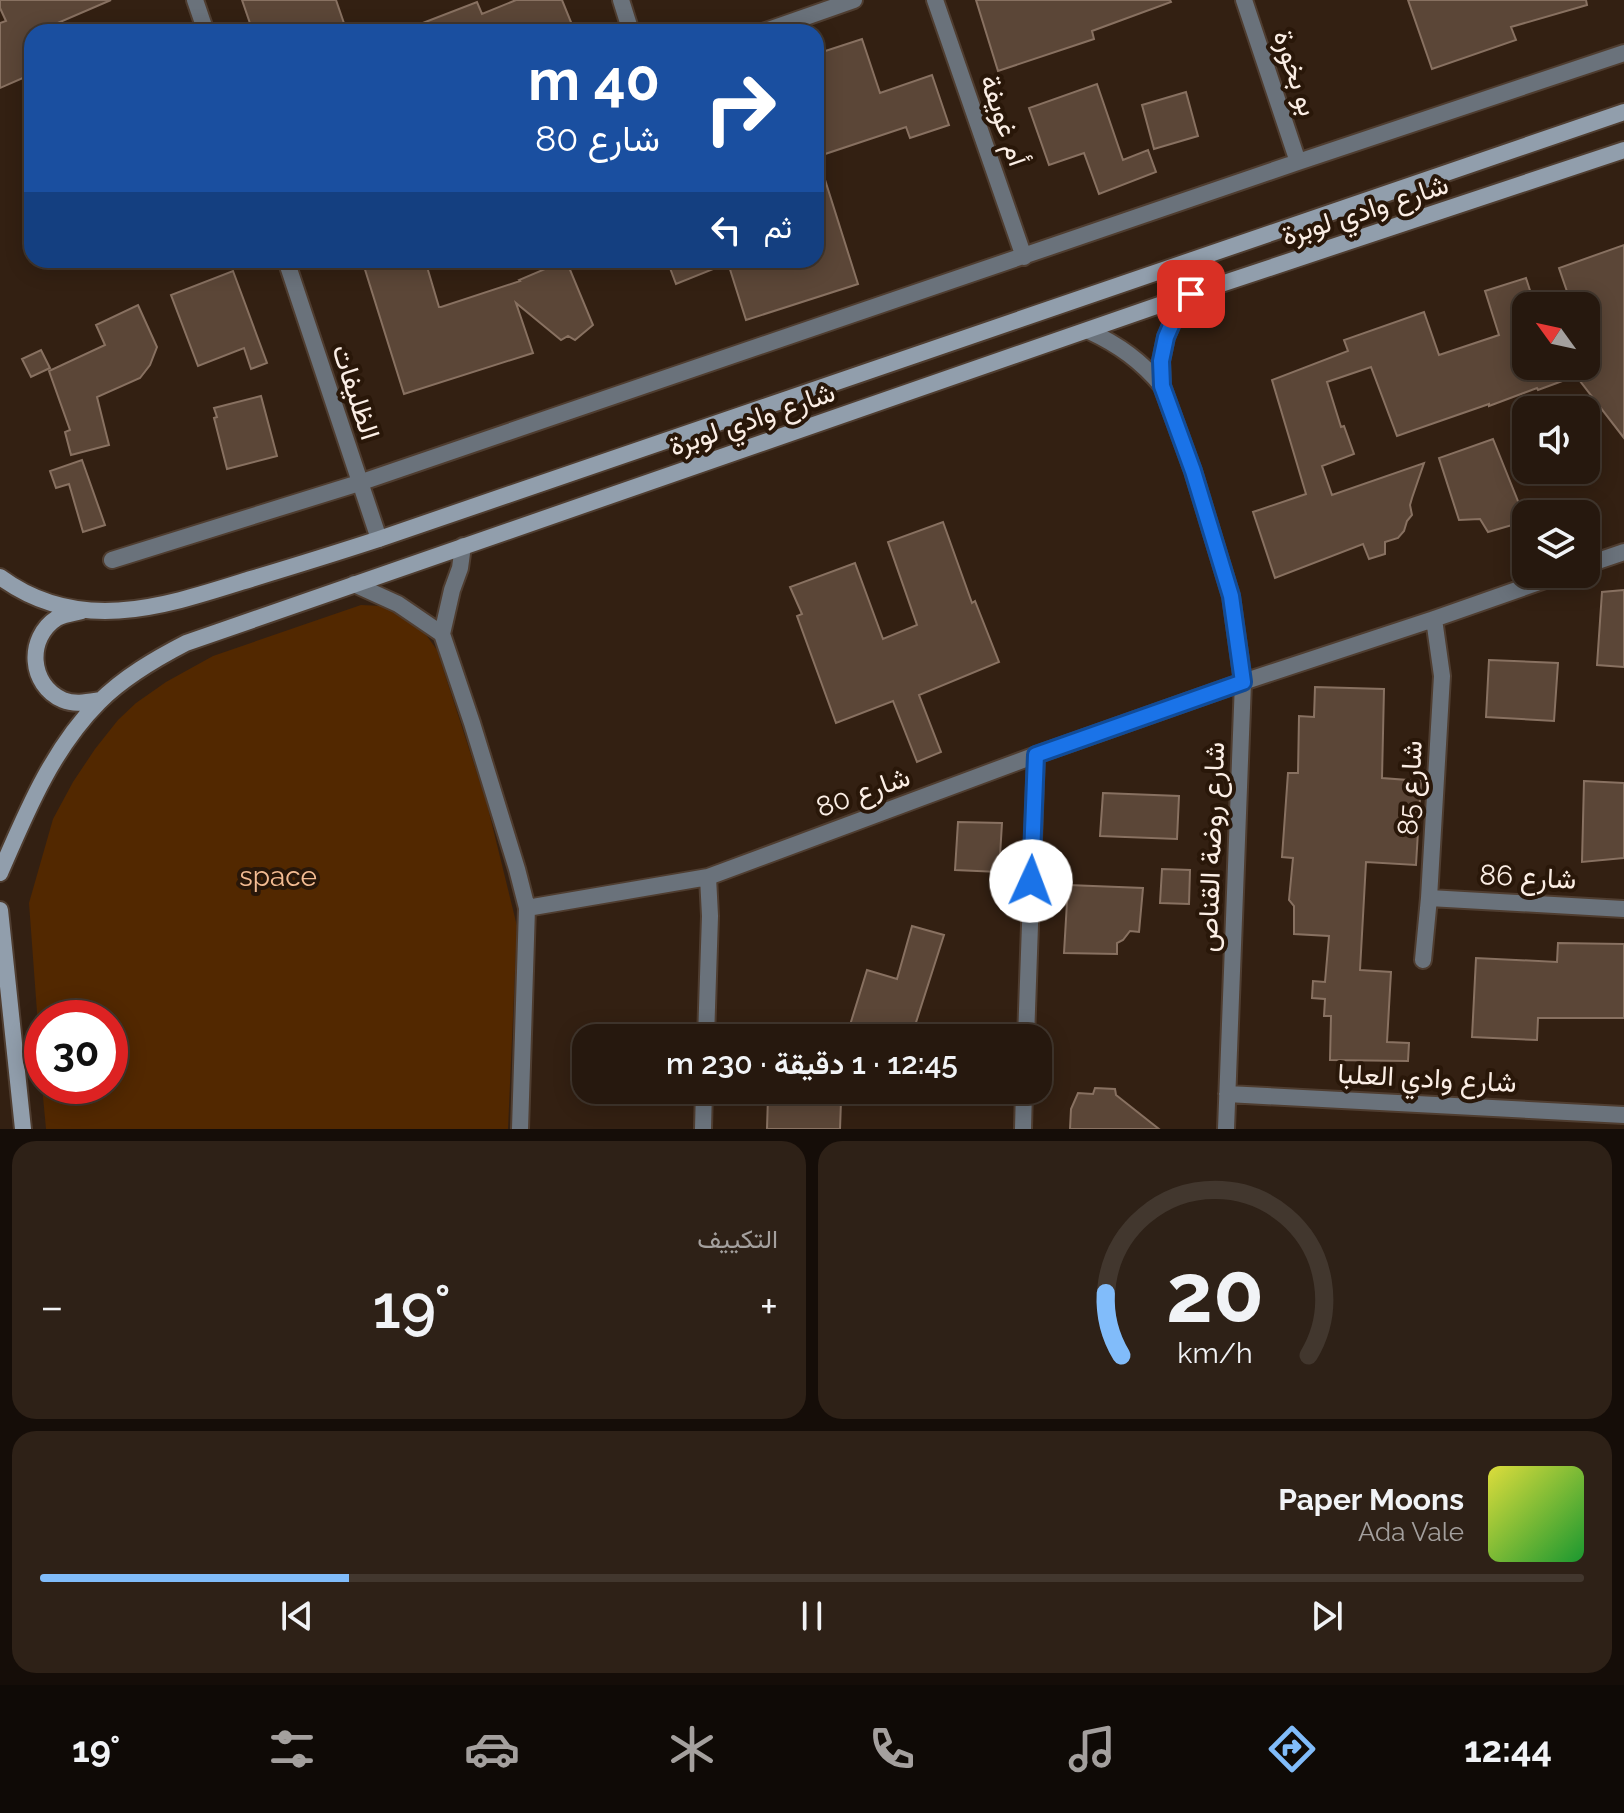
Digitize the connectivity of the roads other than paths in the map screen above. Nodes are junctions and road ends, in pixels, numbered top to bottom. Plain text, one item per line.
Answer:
1 (195, 0) edge
2 (621, 0) edge
3 (854, 0) edge
4 (935, 0) edge
5 (1244, 0) edge
6 (203, 24) edge
7 (628, 24) edge
8 (786, 24) edge
9 (1624, 53) edge
10 (1624, 112) edge
11 (1624, 150) edge
12 (1298, 162) junction
13 (1024, 257) junction
14 (289, 268) edge
15 (1191, 294) junction
16 (1089, 331) junction
17 (1162, 386) junction
18 (359, 483) junction
19 (379, 539) junction
20 (463, 546) junction
21 (1624, 552) edge
22 (112, 560) dead end
23 (1600, 560) edge
24 (0, 577) edge
25 (354, 584) junction
26 (1522, 588) edge
27 (83, 611) junction
28 (1434, 619) junction
29 (442, 634) junction
30 (1243, 682) junction
31 (101, 700) junction
32 (1036, 755) junction
33 (0, 873) edge
34 (708, 877) junction
35 (1429, 898) junction
36 (527, 908) junction
37 (1624, 909) edge
38 (0, 910) edge
39 (1423, 960) dead end
40 (706, 1024) edge
41 (1026, 1024) edge
42 (1227, 1094) junction
43 (704, 1104) edge
44 (1024, 1104) edge
45 (1624, 1115) edge
46 (23, 1129) edge
47 (520, 1129) edge
48 (703, 1129) edge
49 (1023, 1129) edge
50 (1226, 1129) edge

1 - 6 street
2 - 7 street
3 - 8 street
4 - 13 street, أم غويفة
5 - 12 street, بو بخورة
9 - 12 street
10 - 19 street, شارع وادي لوبرة
11 - 15 street, شارع وادي لوبرة
12 - 13 street
13 - 18 street
14 - 18 street, الظليفات
15 - 16 street, شارع وادي لوبرة
15 - 17 street, شارع روضة القناص
16 - 17 street, شارع روضة القناص
16 - 20 street, شارع وادي لوبرة
17 - 30 street, شارع روضة القناص
18 - 19 street, الظليفات
18 - 22 street
19 - 27 street, شارع وادي لوبرة
20 - 25 street, شارع وادي لوبرة
20 - 29 street
21 - 23 street
24 - 27 street, شارع وادي لوبرة
25 - 29 street
25 - 31 street, شارع وادي لوبرة
26 - 28 street
27 - 31 street
28 - 30 street
28 - 35 street, شارع 85
29 - 36 street
30 - 32 street, شارع 80
30 - 42 street, شارع روضة القناص
31 - 33 street, شارع وادي لوبرة
32 - 34 street, شارع 80
32 - 41 street
34 - 36 street, شارع 80
34 - 40 street
35 - 37 street, شارع 86
35 - 39 street, شارع 85
36 - 47 street
38 - 46 street
42 - 45 street, شارع وادي العلبا
42 - 50 street, شارع روضة القناص
43 - 48 street
44 - 49 street

